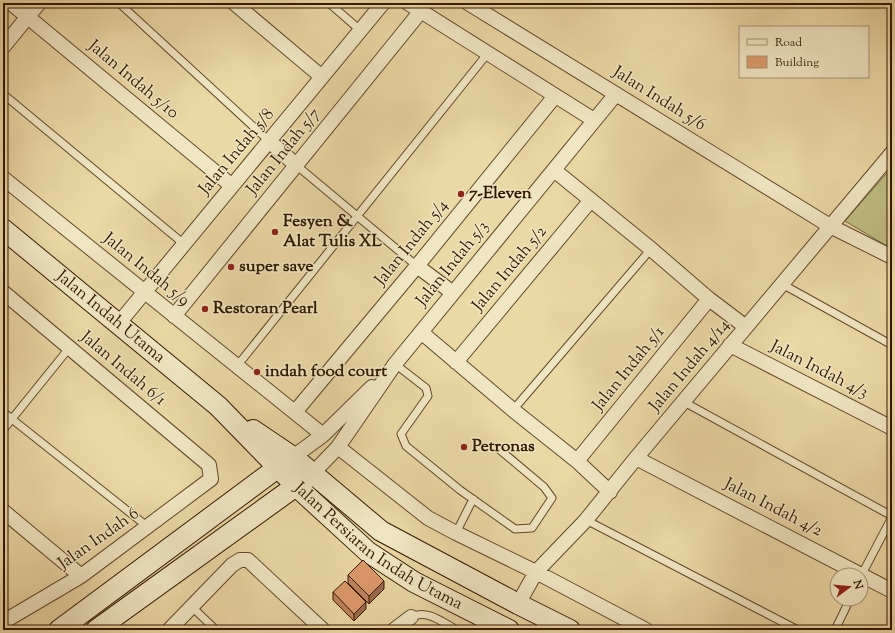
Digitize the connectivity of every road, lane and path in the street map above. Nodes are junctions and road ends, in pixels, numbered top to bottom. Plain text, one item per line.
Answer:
1 (11, 3) edge
2 (39, 3) edge
3 (119, 3) edge
4 (234, 3) edge
5 (329, 3) edge
6 (383, 3) edge
7 (408, 3) edge
8 (468, 3) edge
9 (421, 11) junction
10 (28, 17) junction
11 (360, 30) junction
12 (3, 47) edge
13 (488, 54) junction
14 (322, 77) junction
15 (3, 94) edge
16 (616, 94) junction
17 (555, 96) junction
18 (594, 120) junction
19 (269, 141) junction
20 (892, 153) edge
21 (296, 165) junction
22 (554, 170) junction
23 (3, 178) edge
24 (232, 186) junction
25 (591, 200) junction
26 (357, 216) junction
27 (830, 226) junction
28 (3, 229) edge
29 (184, 244) junction
30 (651, 249) junction
31 (892, 257) edge
32 (417, 266) junction
33 (782, 284) junction
34 (3, 292) edge
35 (144, 292) junction
36 (452, 293) junction
37 (710, 299) junction
38 (174, 316) junction
39 (119, 323) junction
40 (746, 327) junction
41 (421, 332) junction
42 (730, 345) junction
43 (892, 345) edge
44 (70, 347) junction
45 (456, 362) junction
46 (395, 364) junction
47 (237, 366) junction
48 (684, 402) junction
49 (514, 410) junction
50 (3, 412) edge
51 (295, 412) junction
52 (12, 419) junction
53 (892, 428) edge
54 (3, 430) edge
55 (322, 435) junction
56 (338, 447) junction
57 (500, 450) dead end
58 (636, 458) junction
59 (577, 461) junction
60 (285, 462) junction
61 (312, 474) junction
62 (211, 478) joint
63 (297, 487) junction
64 (610, 492) junction
65 (473, 499) junction
66 (3, 511) edge
67 (892, 516) edge
68 (586, 520) junction
69 (148, 527) junction
70 (456, 533) junction
71 (845, 567) edge
72 (866, 567) edge
73 (536, 572) junction
74 (81, 576) junction
75 (869, 580) edge
76 (892, 591) edge
77 (518, 604) junction
78 (191, 606) junction
79 (846, 607) edge
80 (411, 617) joint
81 (4, 619) edge
82 (59, 630) edge
83 (96, 630) edge
84 (168, 630) edge
85 (216, 630) edge
86 (323, 630) edge
87 (394, 630) edge
88 (457, 630) edge
89 (509, 630) edge
90 (570, 630) edge
91 (646, 630) edge
92 (798, 630) edge
93 (835, 630) edge

1 - 10 street, Jalan Indah 5/10
2 - 10 street
3 - 19 lane
4 - 14 street
5 - 11 lane
6 - 11 street, Jalan Indah 5/8
7 - 9 street
8 - 16 street, Jalan Indah 5/6
9 - 13 street
9 - 21 street, Jalan Indah 5/7
10 - 12 street
10 - 24 street, Jalan Indah 5/10
11 - 14 street, Jalan Indah 5/8
13 - 17 street
13 - 26 lane
14 - 19 street, Jalan Indah 5/8
15 - 29 lane
16 - 18 street, Jalan Indah 5/3
16 - 27 street, Jalan Indah 5/6
17 - 18 street
17 - 32 street, Jalan Indah 5/4
18 - 22 street, Jalan Indah 5/3
19 - 21 street
19 - 24 street, Jalan Indah 5/8
20 - 27 street, Jalan Indah 4/14
21 - 26 lane
21 - 38 street, Jalan Indah 5/7
22 - 25 street
22 - 36 street, Jalan Indah 5/3
23 - 35 street, Jalan Indah 5/9
24 - 29 street, Jalan Indah 5/8
25 - 30 street
25 - 45 street, Jalan Indah 5/2
26 - 32 lane
26 - 47 lane
27 - 31 street, Jalan Indah 5/6
27 - 33 street, Jalan Indah 4/14
28 - 39 main road, Jalan Indah Utama
29 - 35 street, Jalan Indah 5/8
30 - 37 street
30 - 49 lane
32 - 36 street
32 - 51 street, Jalan Indah 5/4
33 - 40 street, Jalan Indah 4/14
33 - 43 lane
34 - 44 street, Jalan Indah 6/1
35 - 38 street, Jalan Indah 5/9
35 - 39 street, Jalan Indah 5/8
36 - 41 street, Jalan Indah 5/3
37 - 40 street
37 - 59 street, Jalan Indah 5/1
38 - 47 street, Jalan Indah 5/9
39 - 60 main road, Jalan Indah Utama
40 - 42 street, Jalan Indah 4/14
41 - 45 street
41 - 46 street, Jalan Indah 5/3
42 - 48 street, Jalan Indah 4/14
42 - 53 street, Jalan Indah 4/3
44 - 52 lane
44 - 62 street, Jalan Indah 6/1
45 - 49 street
46 - 55 street, Jalan Indah 5/3
46 - 56 street, Jalan Indah 5/3
46 - 65 lane
47 - 51 street, Jalan Indah 5/9
48 - 58 street, Jalan Indah 4/14
48 - 67 lane
49 - 59 street
50 - 52 lane
51 - 55 street, Jalan Indah 5/9
52 - 54 lane
52 - 69 lane
55 - 60 street, Jalan Indah 5/3
56 - 61 street, Jalan Indah 5/3
56 - 70 street
57 - 65 lane
58 - 64 street, Jalan Indah 4/14
58 - 71 street, Jalan Indah 4/2
59 - 64 street
60 - 61 main road, Jalan Indah Utama
60 - 63 main road, Jalan Indah Utama
60 - 82 main road
61 - 63 main road
61 - 77 main road, Jalan Persiaran Indah Utama
62 - 69 street, Jalan Indah 6
63 - 83 main road, Jalan Persiaran Indah Utama
63 - 89 main road, Jalan Persiaran Indah Utama
64 - 68 street, Jalan Indah 4/14
65 - 70 lane
66 - 74 street
67 - 72 lane
68 - 73 street, Jalan Indah 4/14
68 - 92 lane
69 - 74 street, Jalan Indah 6
70 - 73 street
73 - 77 street, Jalan Indah 4/14
73 - 91 street
74 - 81 street, Jalan Indah 6
75 - 76 street, Jalan Indah 4/2
77 - 90 main road, Jalan Persiaran Indah Utama
78 - 84 street
78 - 85 lane
78 - 86 street
79 - 93 lane
80 - 87 street
80 - 88 lane

